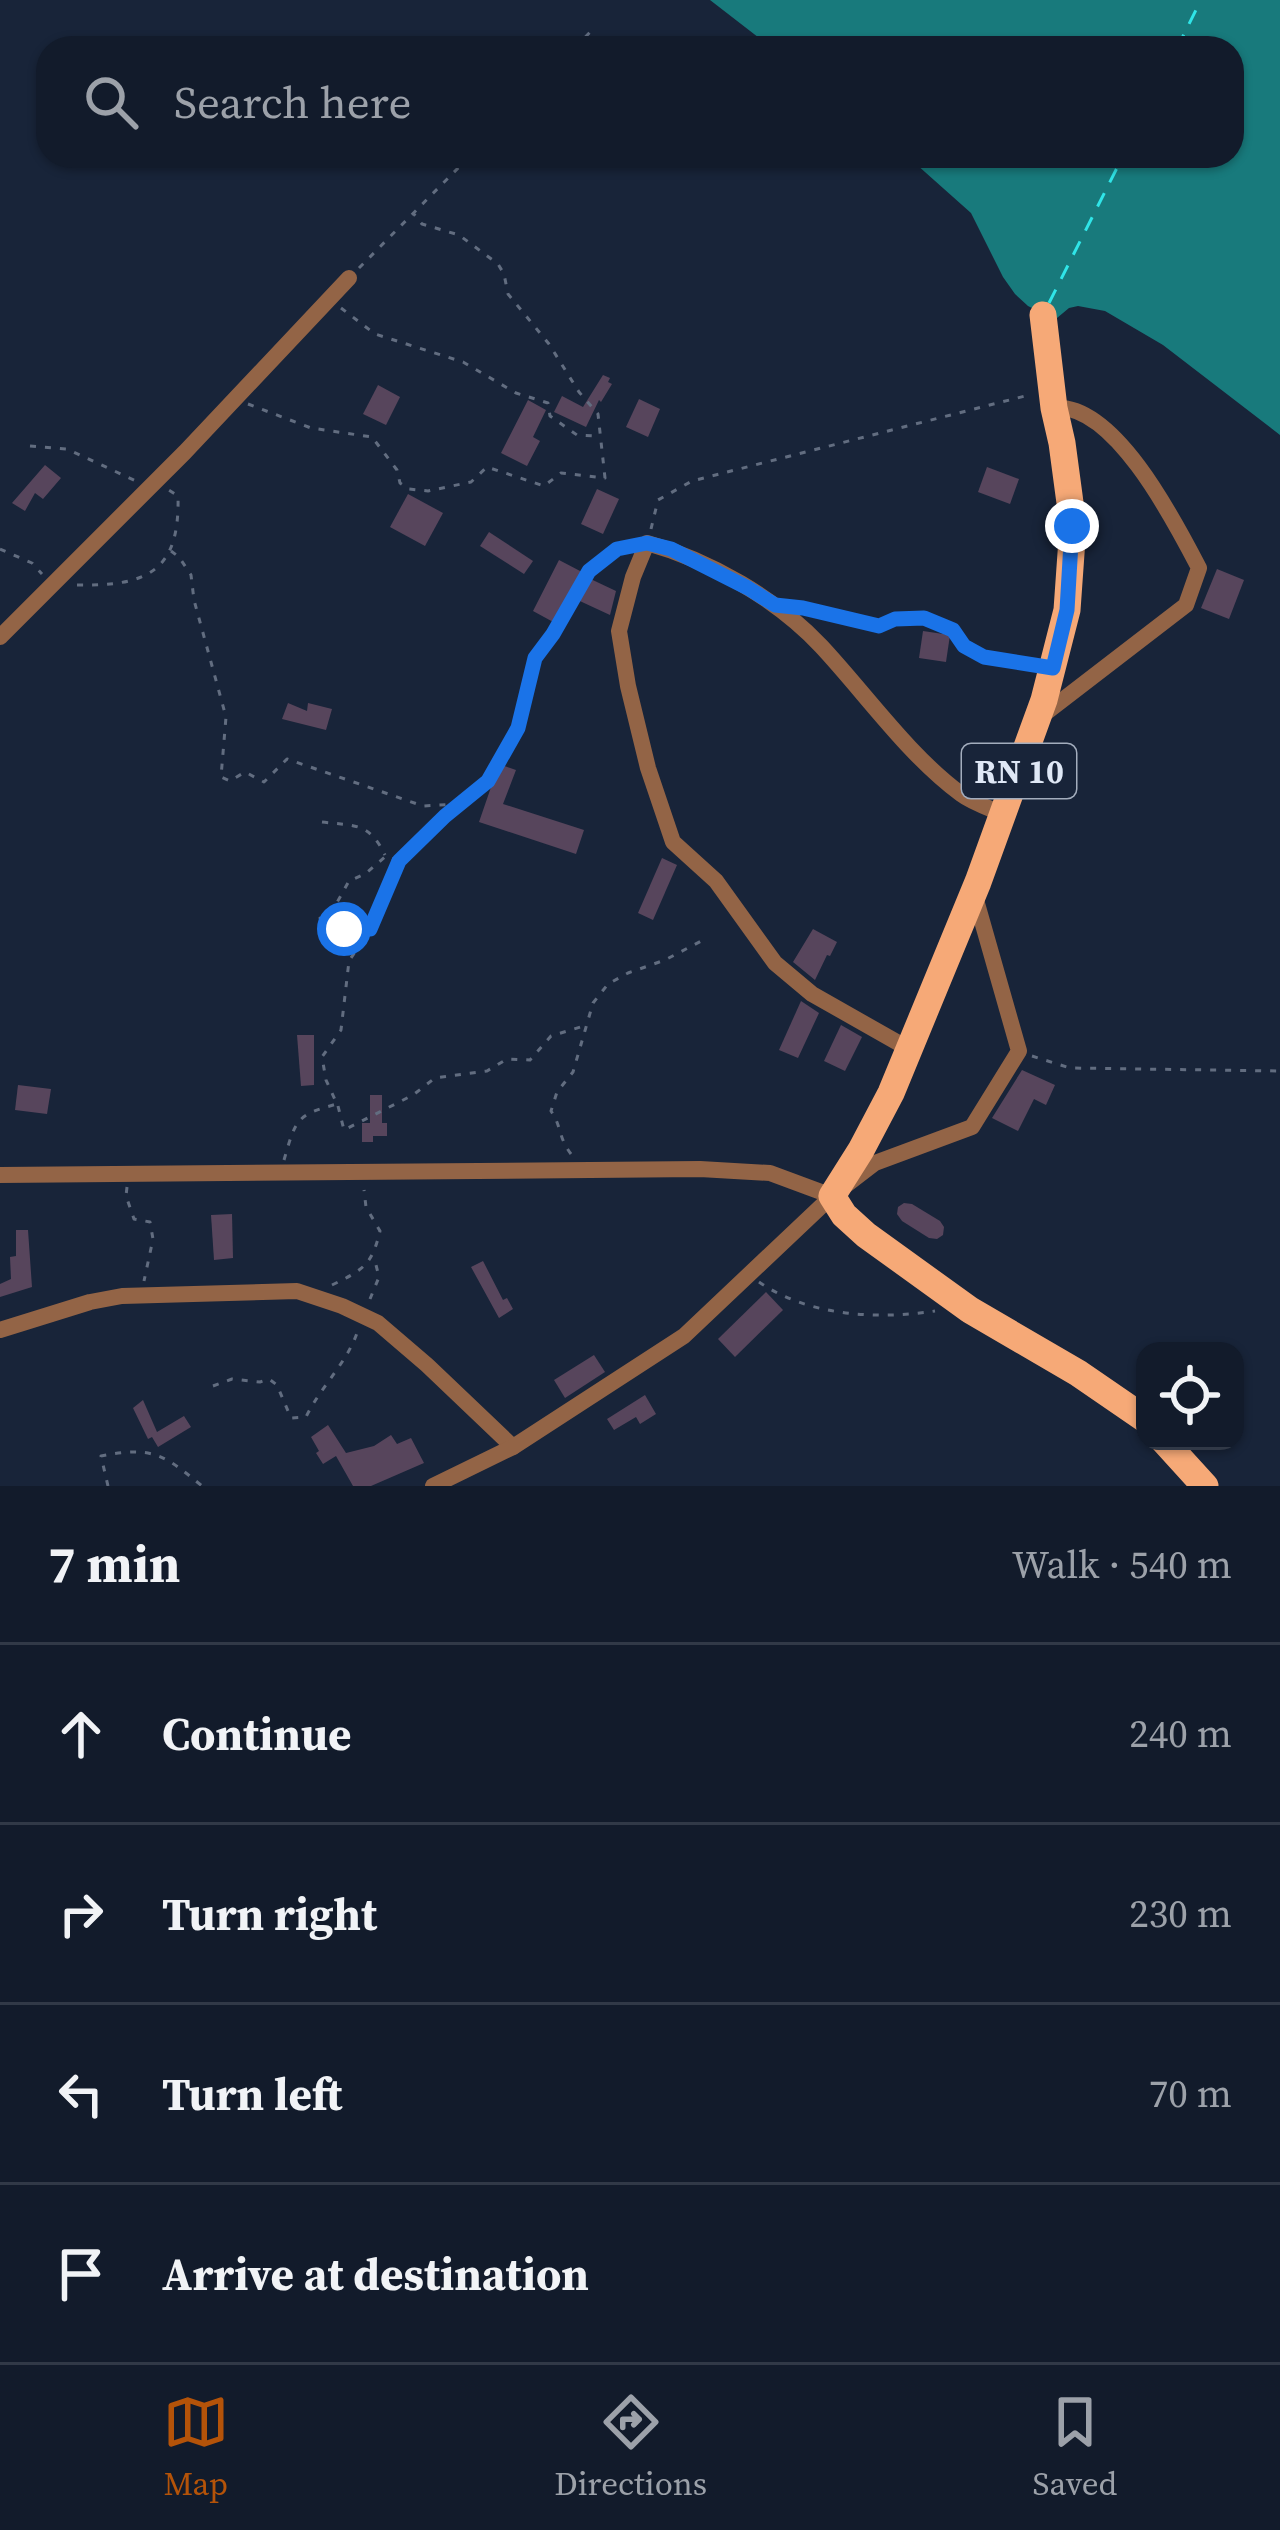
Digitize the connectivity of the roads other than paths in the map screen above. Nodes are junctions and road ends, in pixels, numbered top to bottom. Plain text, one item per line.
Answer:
1 (350, 278) road end
2 (1043, 315) dead end
3 (1053, 399) junction
4 (0, 638) edge
5 (1037, 719) junction
6 (1003, 814) junction
7 (974, 892) junction
8 (909, 1049) junction
9 (0, 1175) edge
10 (832, 1196) junction
11 (0, 1330) edge
12 (1136, 1413) edge
13 (513, 1447) junction
14 (1172, 1450) edge
15 (434, 1486) edge
16 (1205, 1486) edge

1 - 4 street
2 - 3 main road, RN 10
3 - 5 main road, RN 10
3 - 5 street
5 - 6 main road, RN 10
6 - 7 main road, RN 10
6 - 8 street
7 - 8 main road, RN 10
7 - 10 street
8 - 10 main road, RN 10
9 - 10 street
10 - 12 main road
10 - 13 street
11 - 13 street
13 - 15 street
14 - 16 main road

